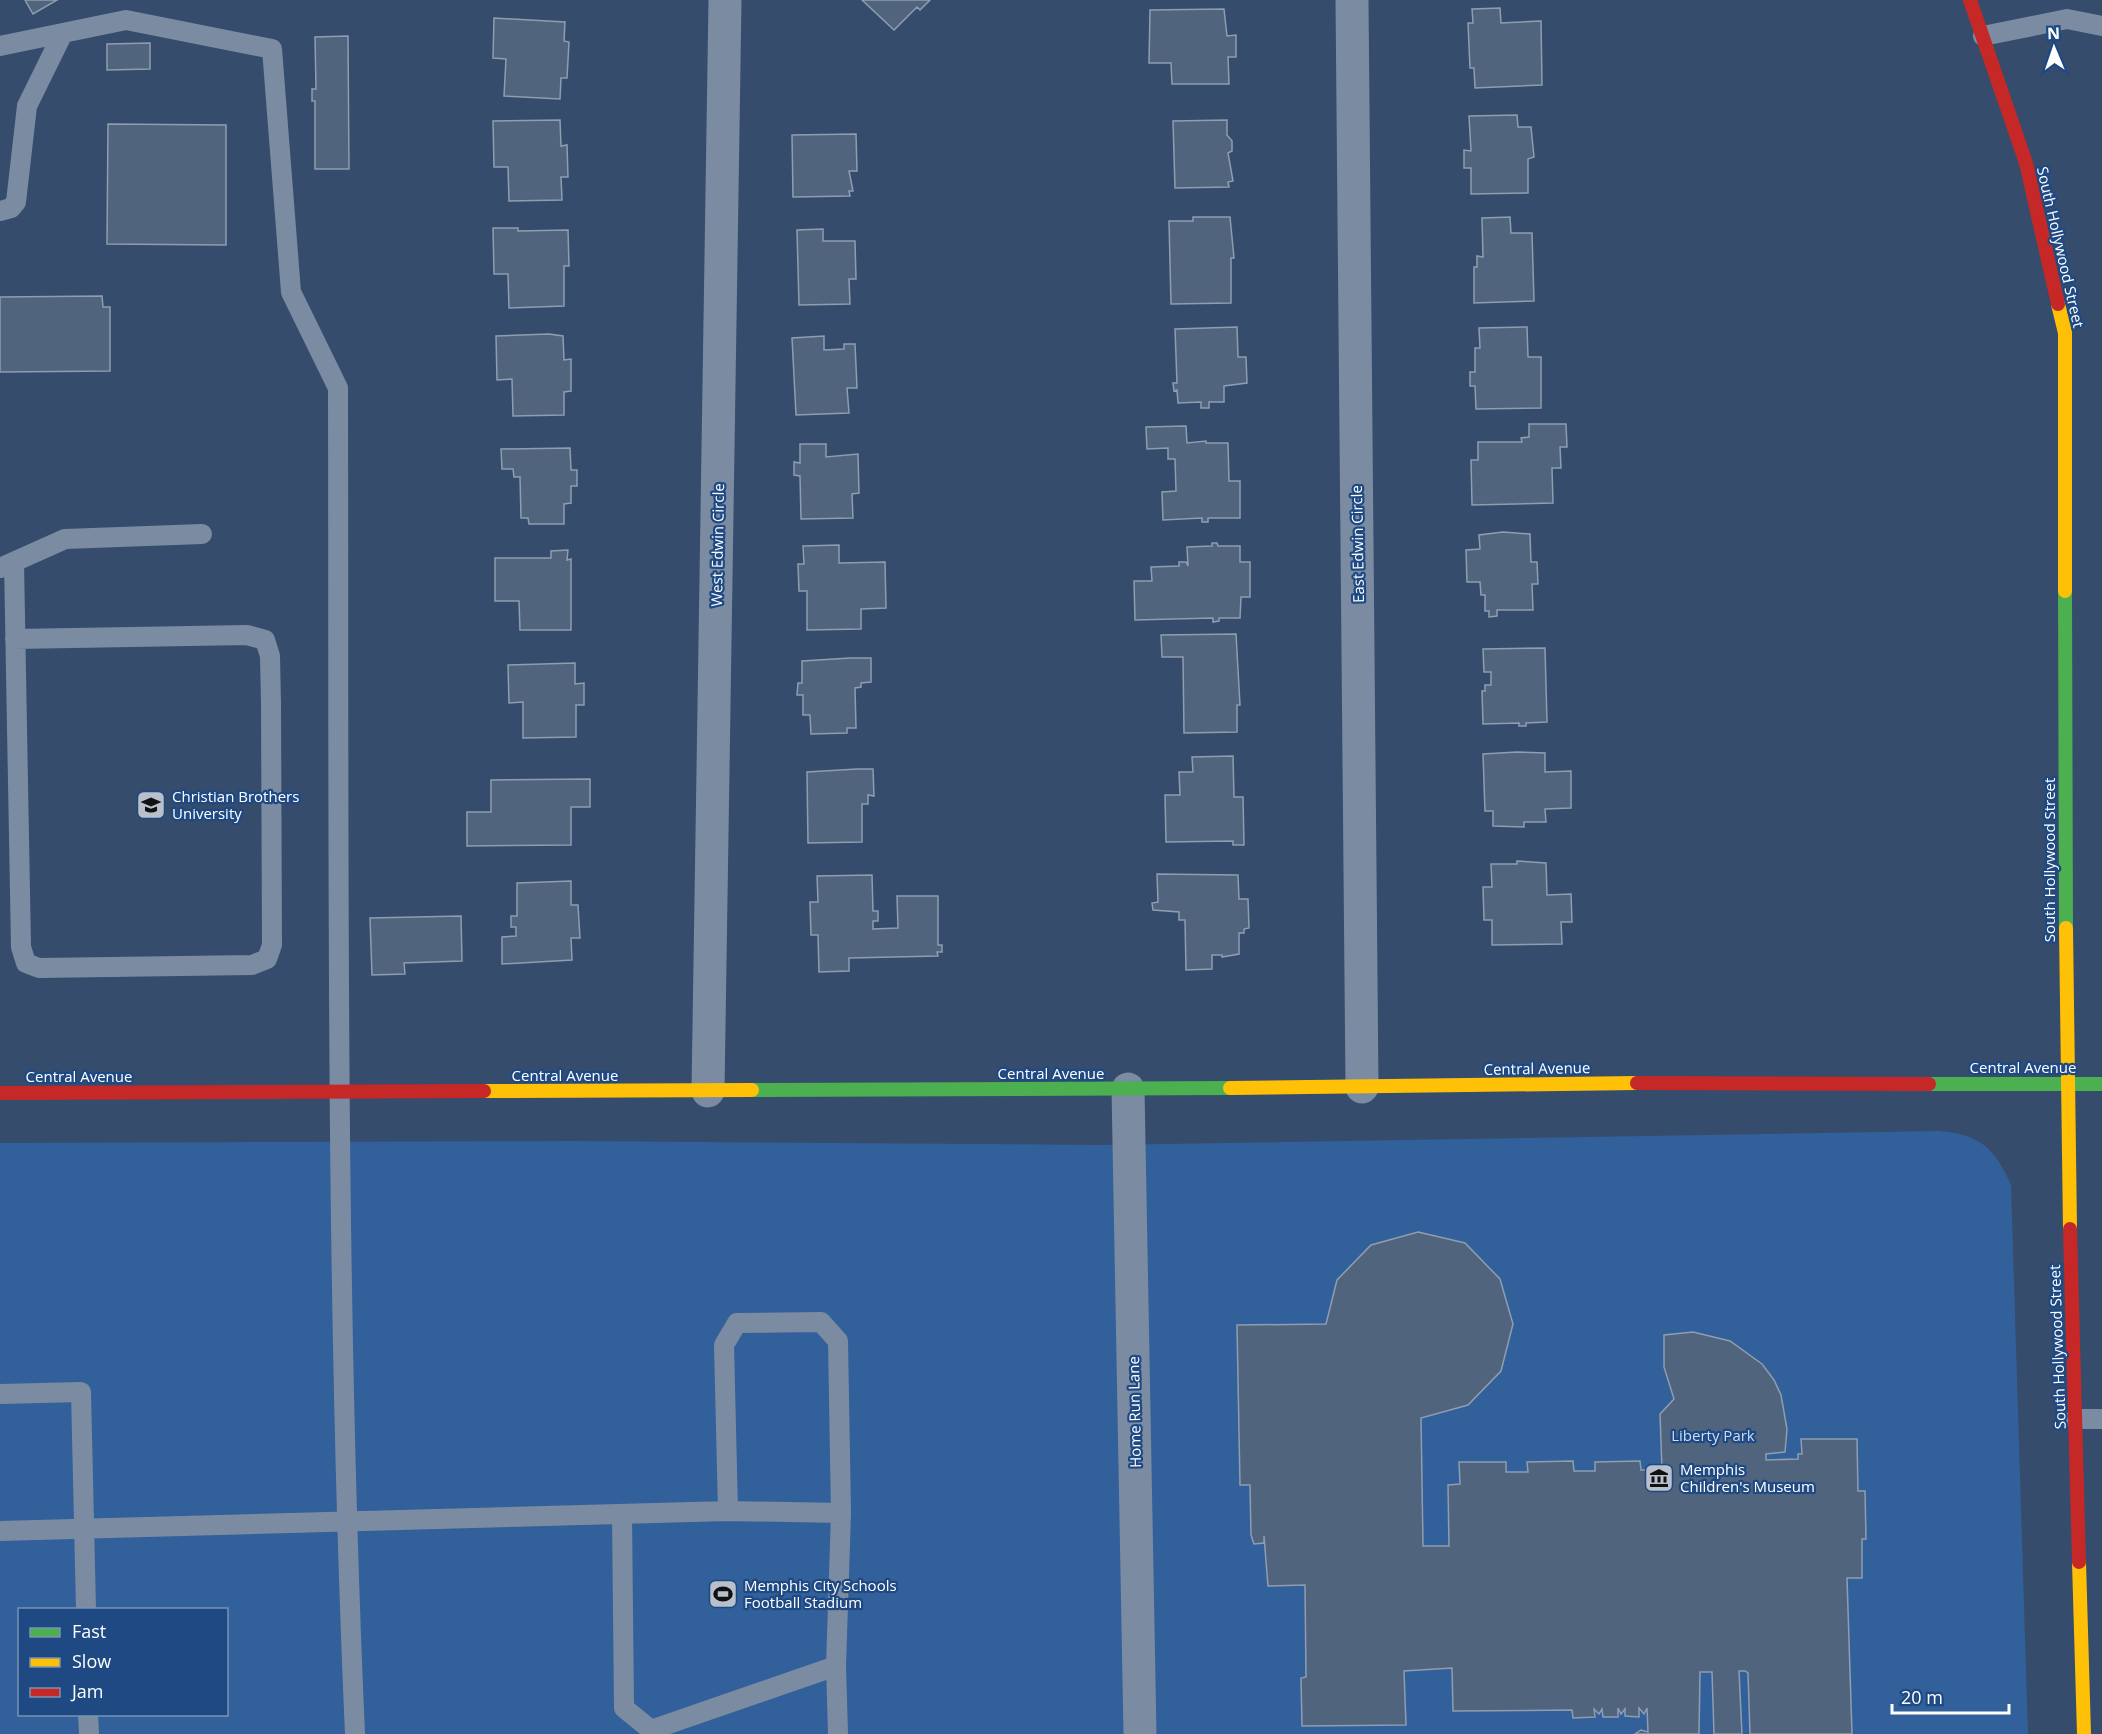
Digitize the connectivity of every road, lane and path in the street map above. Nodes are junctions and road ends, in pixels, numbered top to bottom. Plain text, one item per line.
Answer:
1 (725, 0) edge
2 (1352, 0) edge
3 (1970, 0) edge
4 (2102, 26) edge
5 (62, 35) junction
6 (1983, 36) junction
7 (0, 46) edge
8 (0, 211) edge
9 (202, 534) dead end
10 (7, 565) edge
11 (15, 639) junction
12 (2066, 1084) junction
13 (2102, 1084) edge
14 (1362, 1087) junction
15 (1128, 1089) junction
16 (708, 1091) junction
17 (340, 1092) junction
18 (0, 1093) edge
19 (0, 1394) edge
20 (2075, 1419) junction
21 (2102, 1419) edge
22 (728, 1511) junction
23 (841, 1513) junction
24 (622, 1514) junction
25 (346, 1523) junction
26 (84, 1529) junction
27 (0, 1531) edge
28 (86, 1608) edge
29 (836, 1666) junction
30 (88, 1716) edge
31 (89, 1734) edge
32 (356, 1734) edge
33 (838, 1734) edge
34 (1140, 1734) edge
35 (2084, 1734) edge

1 - 16 street, West Edwin Circle
2 - 14 street, East Edwin Circle
3 - 6 main road, South Hollywood Street
4 - 6 lane
5 - 7 lane
5 - 8 lane
5 - 17 lane
6 - 12 main road, South Hollywood Street
9 - 10 lane
10 - 11 lane
11 - 11 lane
12 - 13 main road, Central Avenue
12 - 14 main road, Central Avenue
12 - 20 main road, South Hollywood Street
14 - 15 main road, Central Avenue
15 - 16 main road, Central Avenue
15 - 34 street, Home Run Lane
16 - 17 main road, Central Avenue
17 - 18 main road, Central Avenue
17 - 25 lane
19 - 26 lane
20 - 21 lane
20 - 35 main road, South Hollywood Street
22 - 23 lane
22 - 23 lane
22 - 24 lane
23 - 29 lane
24 - 25 lane
24 - 29 lane
25 - 26 lane
25 - 32 lane
26 - 27 lane
26 - 28 lane
29 - 33 lane
30 - 31 lane

